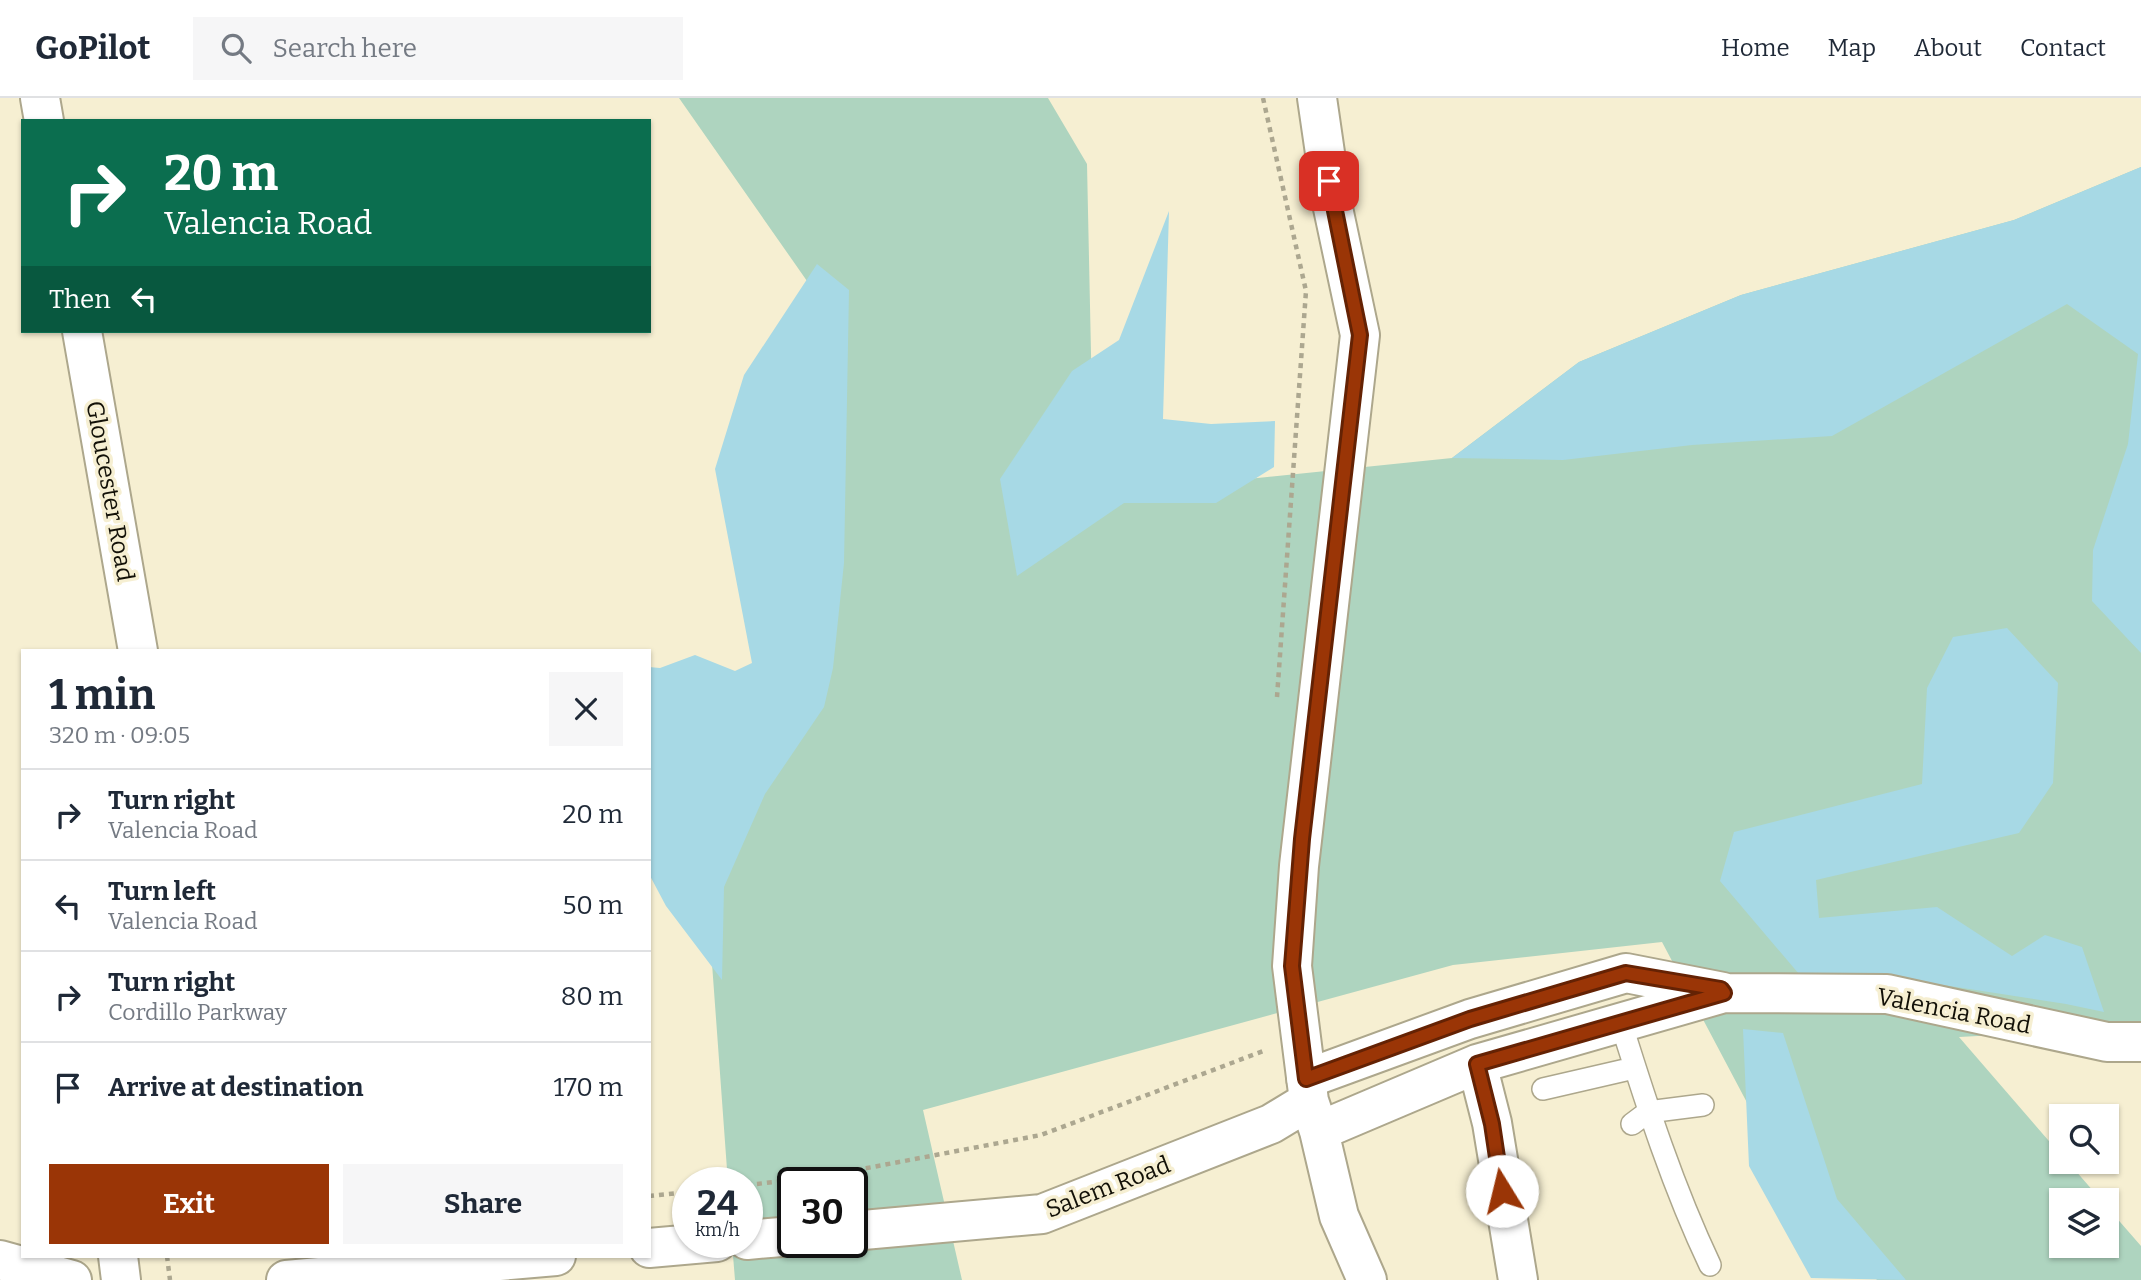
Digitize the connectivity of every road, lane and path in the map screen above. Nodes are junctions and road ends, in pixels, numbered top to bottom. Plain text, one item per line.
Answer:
1 (40, 98) edge
2 (1317, 98) edge
3 (44, 119) edge
4 (82, 333) edge
5 (138, 649) edge
6 (1724, 993) junction
7 (1622, 1023) junction
8 (2141, 1042) edge
9 (1267, 1049) dead end
10 (1477, 1064) junction
11 (1634, 1068) junction
12 (1543, 1089) dead end
13 (1311, 1104) junction
14 (1703, 1105) dead end
15 (1640, 1118) junction
16 (763, 1183) edge
17 (672, 1194) edge
18 (651, 1196) edge
19 (868, 1230) edge
20 (672, 1246) edge
21 (651, 1248) edge
22 (118, 1258) edge
23 (167, 1258) edge
24 (534, 1258) edge
25 (0, 1260) edge
26 (1710, 1265) dead end
27 (72, 1280) edge
28 (121, 1280) edge
29 (170, 1280) edge
30 (286, 1280) edge
31 (1367, 1280) edge
32 (1518, 1280) edge

1 - 3 street
2 - 13 street
4 - 5 street, Gloucester Road
6 - 7 street, Valencia Road
6 - 8 street, Valencia Road
6 - 13 street, Valencia Road
7 - 10 street, Valencia Road
7 - 11 lane
9 - 16 path
10 - 13 street, Valencia Road
10 - 32 street
11 - 12 lane
11 - 15 lane
13 - 19 street, Salem Road
13 - 31 street
14 - 15 lane
15 - 26 lane
17 - 18 path
20 - 21 street
22 - 28 street
23 - 29 path
24 - 30 street
25 - 27 street

